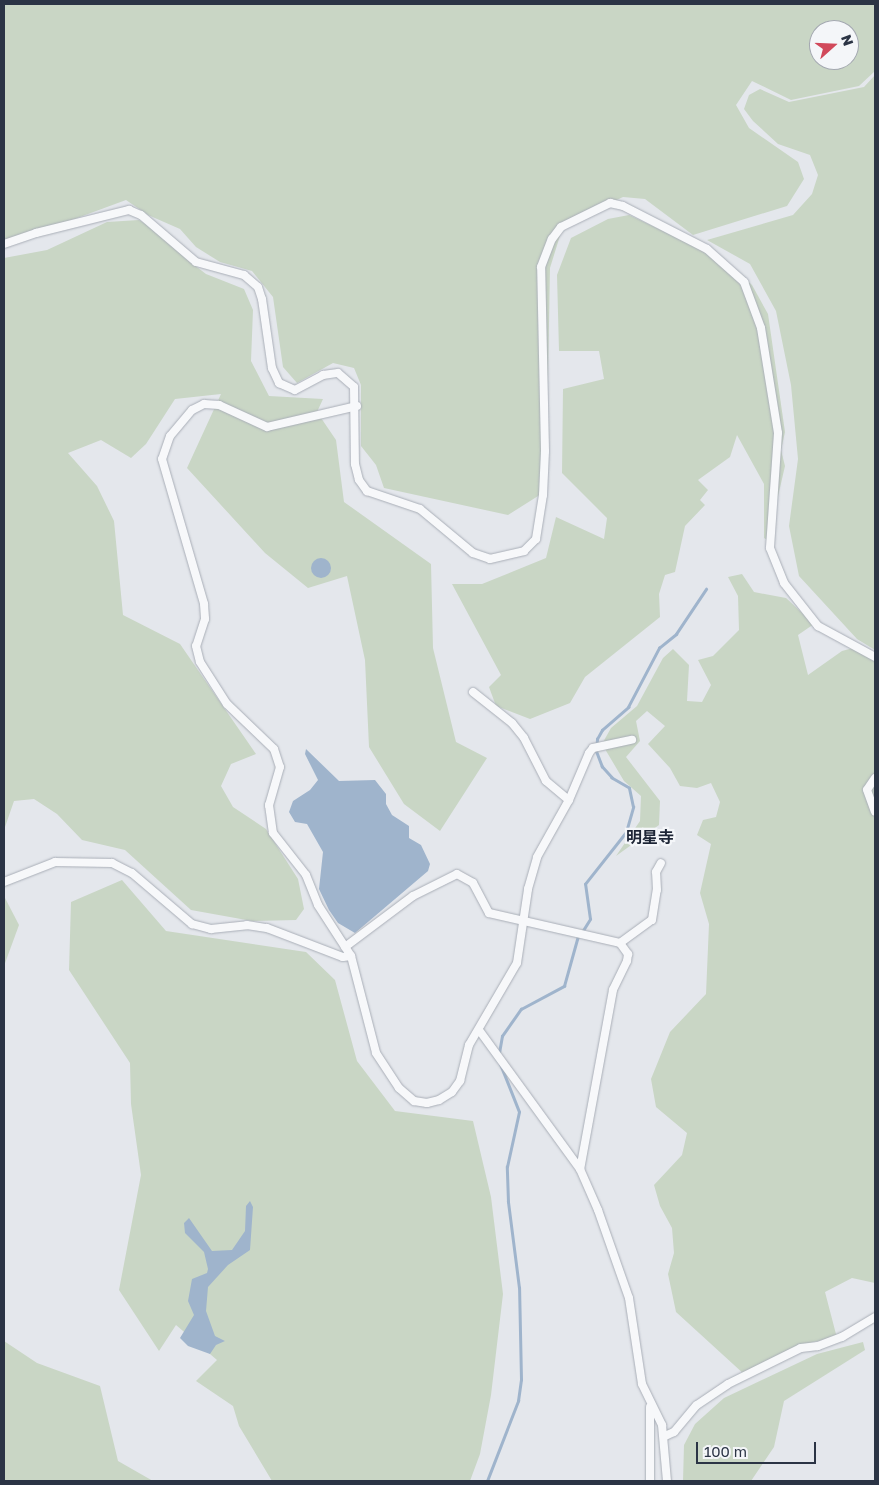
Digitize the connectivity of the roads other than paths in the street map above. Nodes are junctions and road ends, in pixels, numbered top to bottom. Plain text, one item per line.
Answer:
1 (4, 244) edge
2 (357, 406) junction
3 (875, 657) edge
4 (473, 692) dead end
5 (632, 740) dead end
6 (875, 778) edge
7 (569, 800) junction
8 (875, 812) edge
9 (662, 863) dead end
10 (4, 882) edge
11 (523, 921) junction
12 (620, 943) junction
13 (345, 947) junction
14 (351, 956) junction
15 (478, 1030) junction
16 (580, 1170) junction
17 (875, 1317) edge
18 (650, 1403) junction
19 (665, 1436) junction
20 (650, 1481) edge
21 (667, 1481) edge

1 - 2 street
2 - 3 street
2 - 13 street
4 - 7 street
5 - 7 street
6 - 8 street
7 - 11 street
9 - 12 street
10 - 14 street
11 - 12 street
11 - 13 street
11 - 15 street
12 - 16 street
13 - 14 street
14 - 15 street
15 - 16 street
16 - 18 street
17 - 19 street
18 - 19 street
18 - 20 street
19 - 21 street

